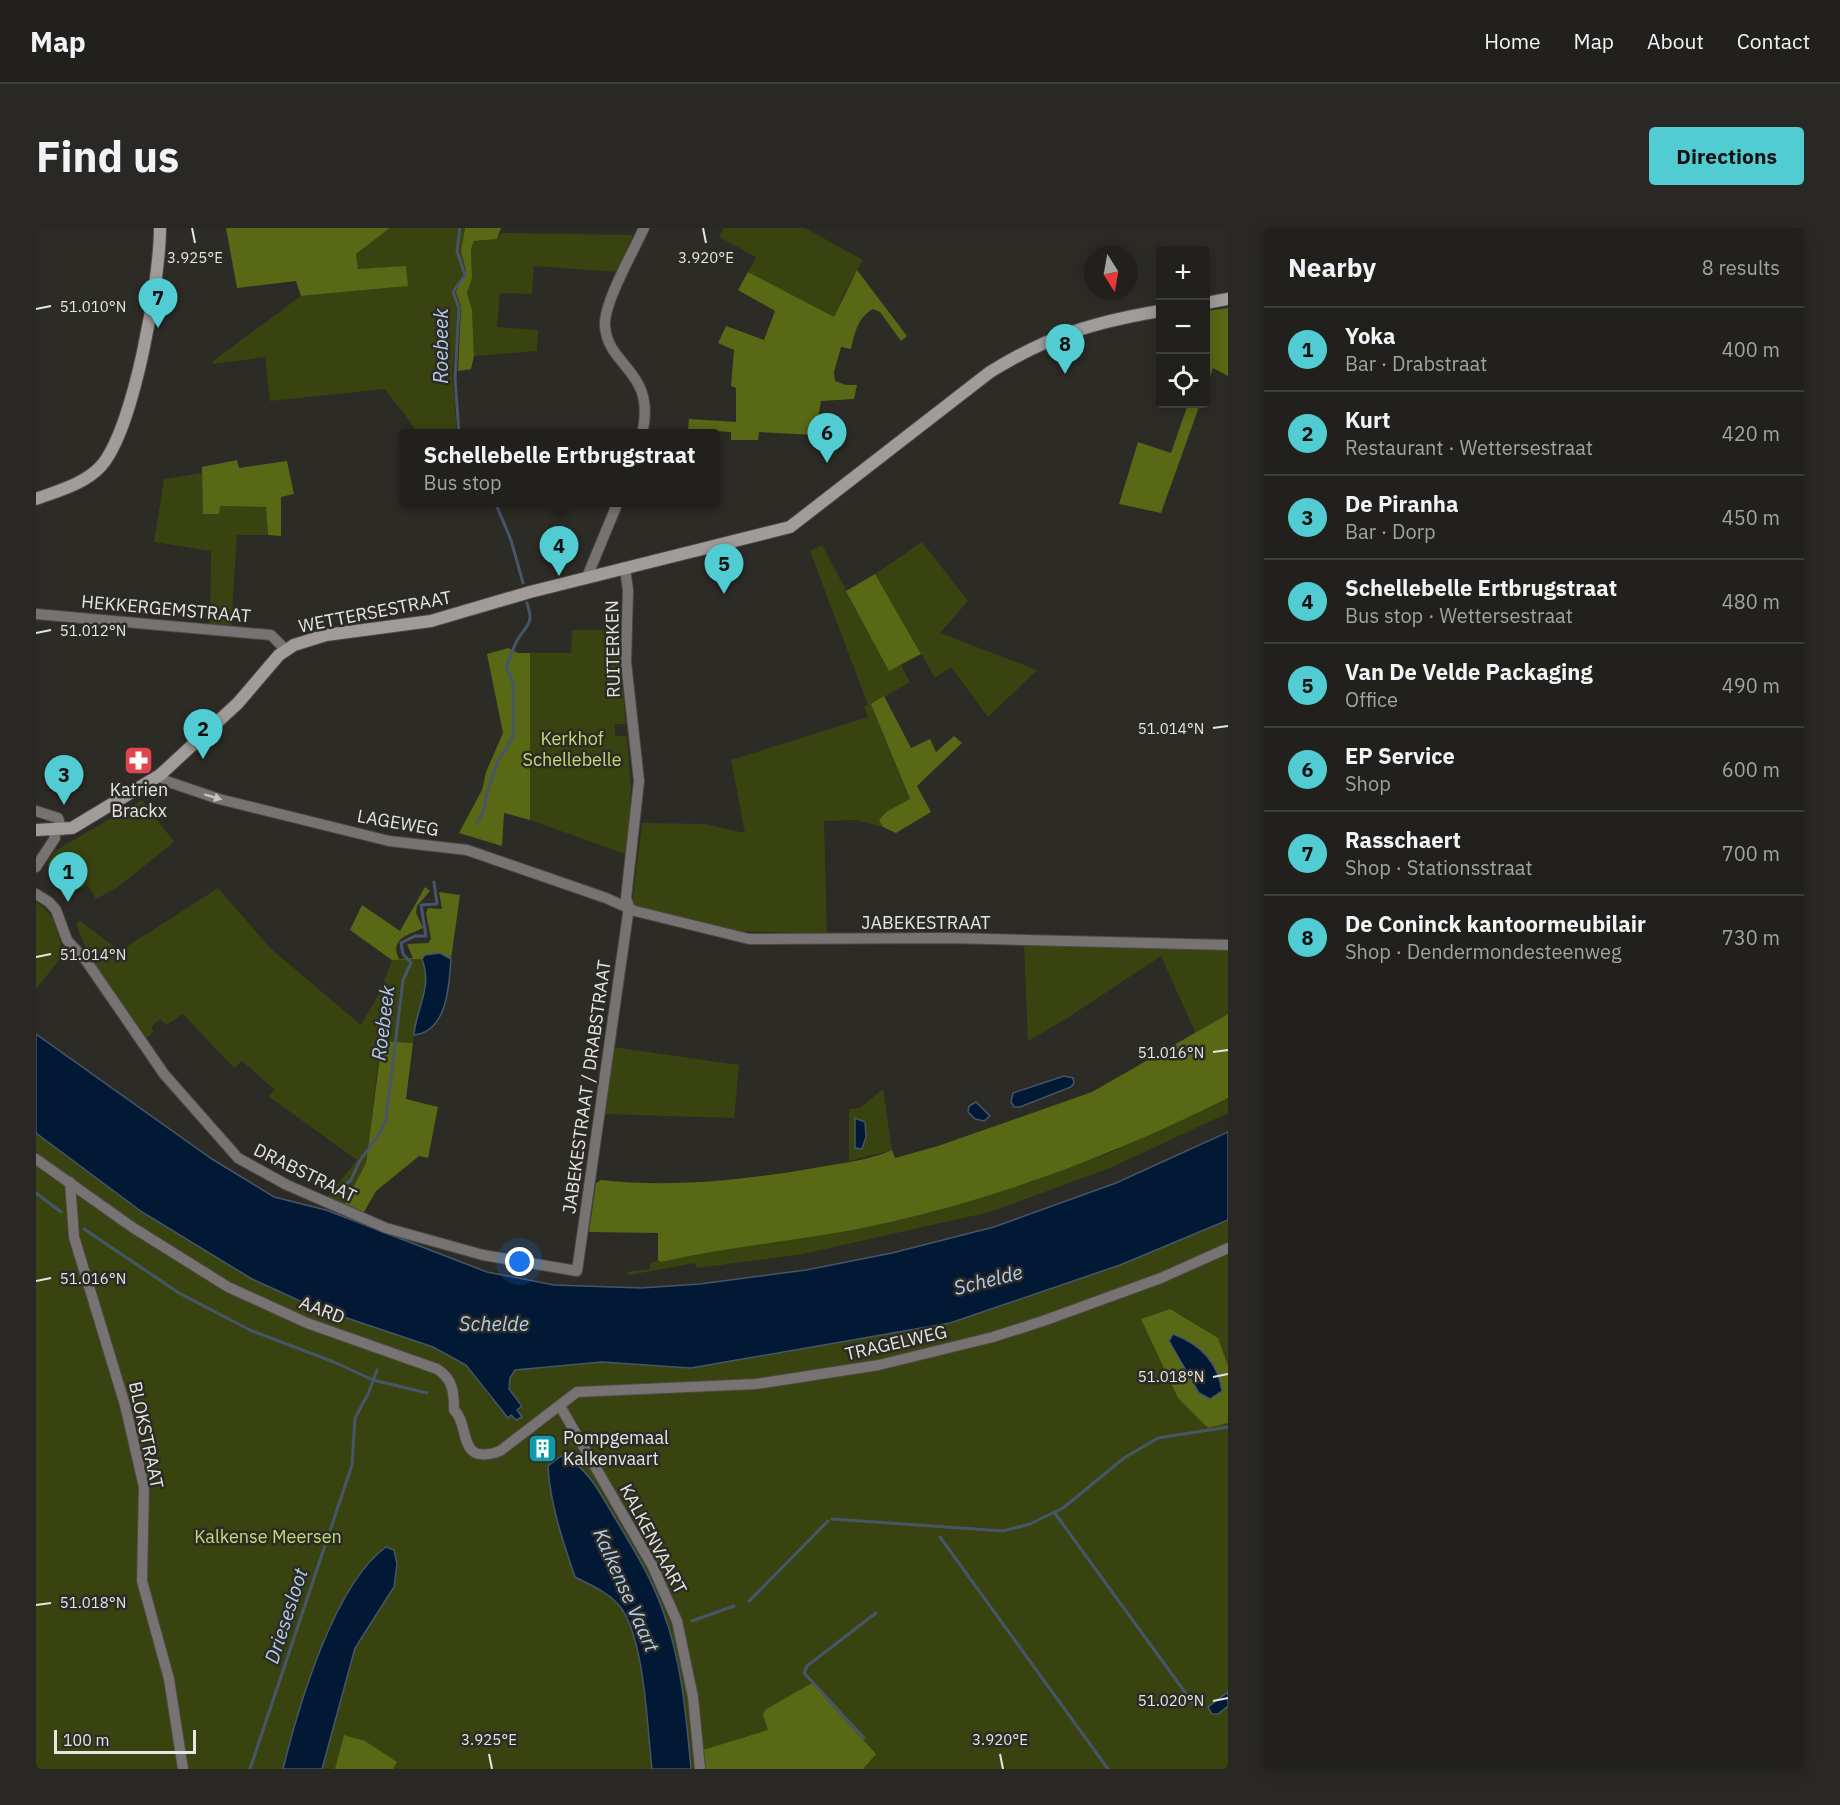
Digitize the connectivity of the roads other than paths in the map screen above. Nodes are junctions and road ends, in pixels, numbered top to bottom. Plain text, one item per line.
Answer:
1 (160, 228) edge
2 (644, 228) edge
3 (1228, 299) edge
4 (1210, 302) edge
5 (1156, 312) edge
6 (643, 429) edge
7 (36, 500) edge
8 (616, 507) edge
9 (625, 568) junction
10 (587, 577) junction
11 (36, 614) edge
12 (286, 650) junction
13 (160, 775) junction
14 (36, 811) edge
15 (36, 830) edge
16 (58, 831) junction
17 (36, 867) edge
18 (36, 894) edge
19 (629, 907) junction
20 (1228, 945) edge
21 (36, 1159) edge
22 (70, 1182) junction
23 (1228, 1248) edge
24 (578, 1270) joint
25 (560, 1406) junction
26 (183, 1769) edge
27 (700, 1769) edge

1 - 7 main road
2 - 6 street
3 - 4 main road
5 - 9 main road, WETTERSESTRAAT
8 - 10 street
9 - 10 main road, WETTERSESTRAAT
9 - 19 street, RUITERKEN
10 - 12 main road, WETTERSESTRAAT
11 - 12 street, HEKKERGEMSTRAAT
12 - 13 main road, WETTERSESTRAAT
13 - 16 main road, WETTERSESTRAAT
13 -> 19 street, LAGEWEG
14 - 16 street
15 - 16 main road
16 - 17 street
18 - 24 street, DRABSTRAAT
19 - 20 street, JABEKESTRAAT
19 - 24 street, JABEKESTRAAT / DRABSTRAAT
21 - 22 street, AARD
22 - 25 street, AARD
22 - 26 street, BLOKSTRAAT
23 - 25 street, TRAGELWEG
25 - 27 street, KALKENVAART

